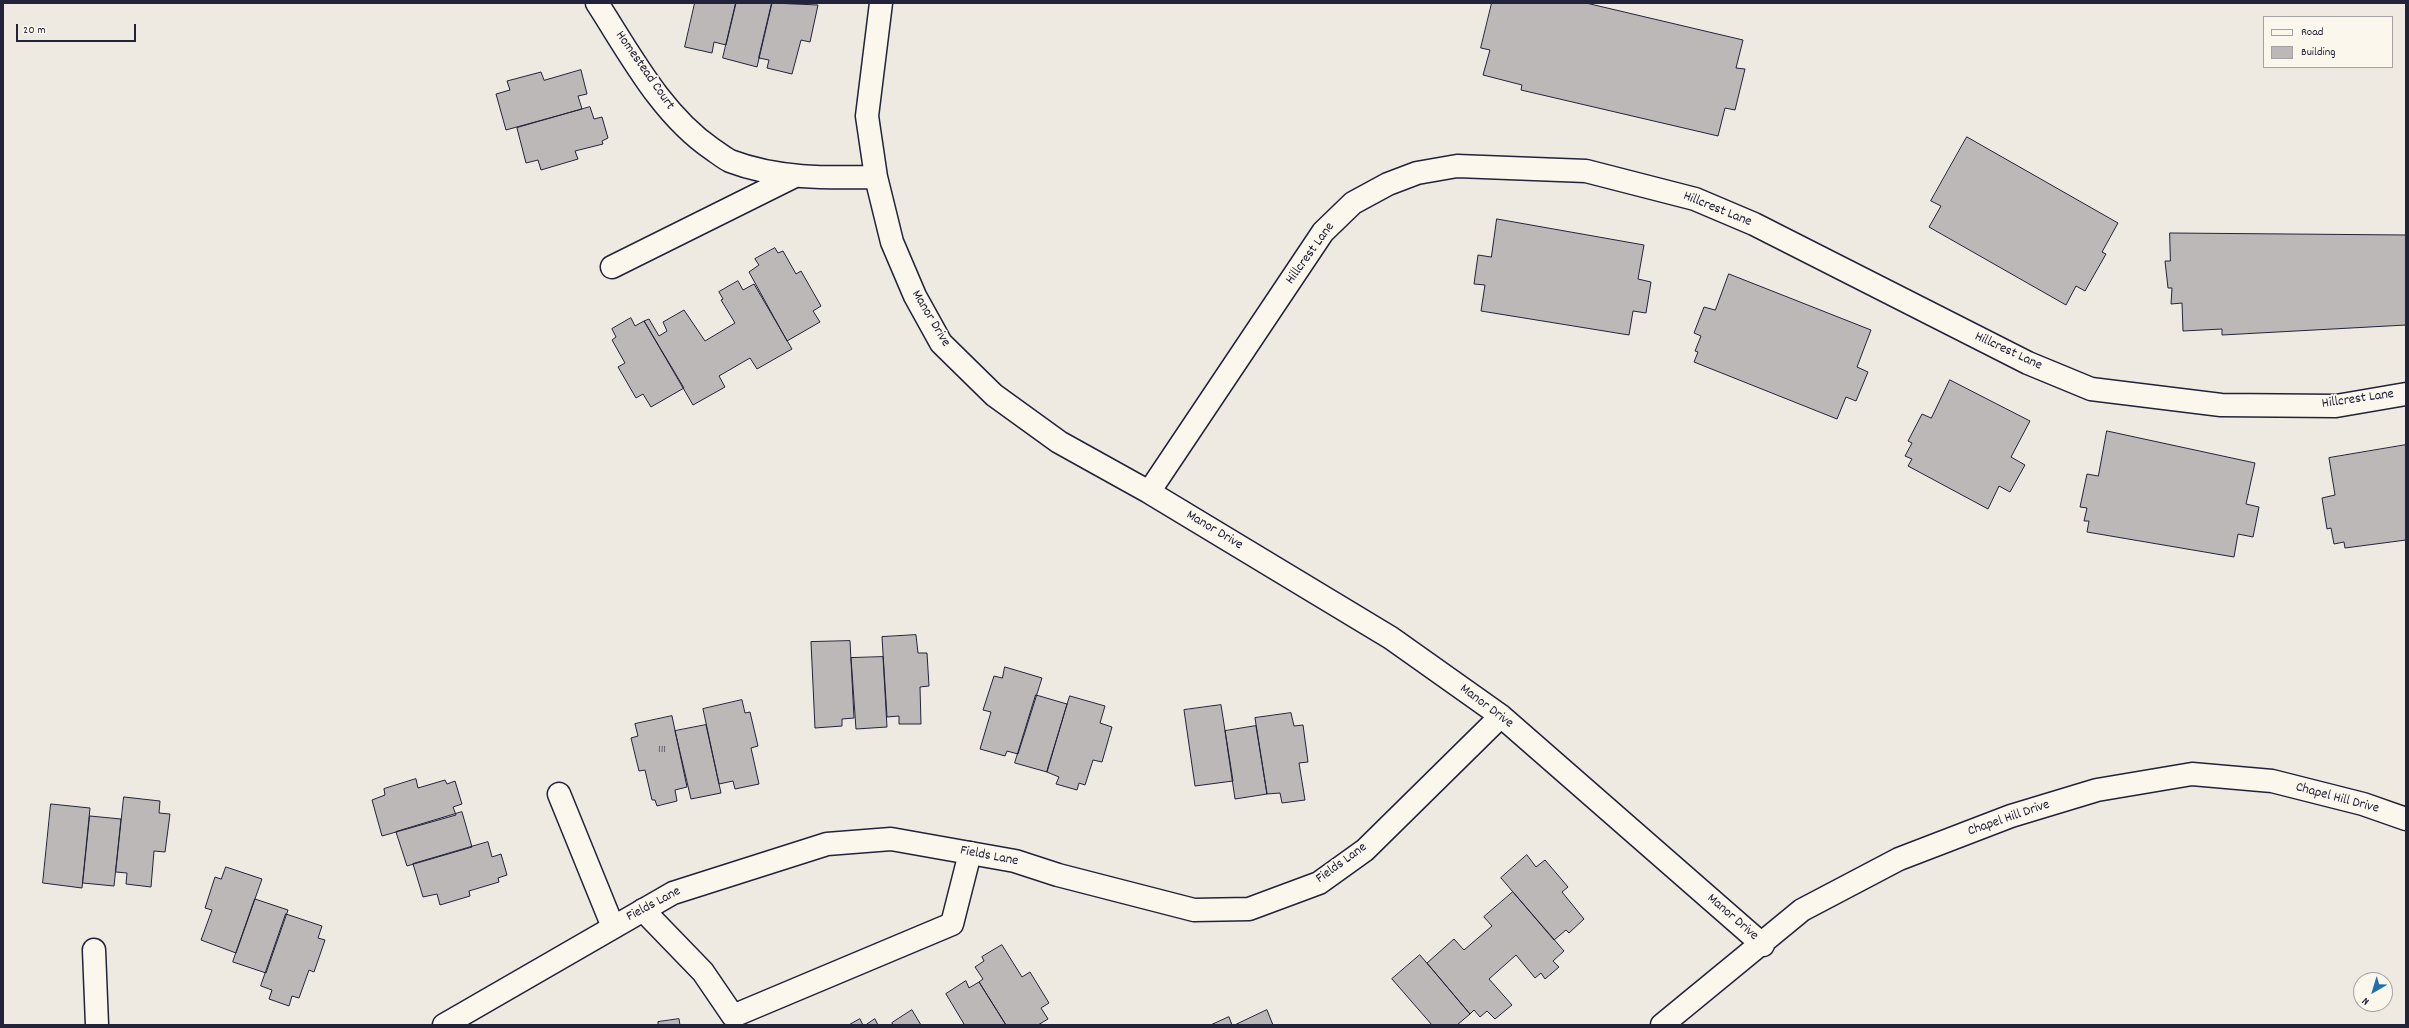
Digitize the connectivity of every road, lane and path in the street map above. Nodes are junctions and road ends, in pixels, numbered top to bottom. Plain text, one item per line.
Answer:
1 (597, 3) edge
2 (881, 3) edge
3 (796, 176) junction
4 (876, 177) junction
5 (612, 267) dead end
6 (2406, 394) edge
7 (1149, 492) junction
8 (1501, 716) junction
9 (559, 794) dead end
10 (2406, 819) edge
11 (970, 853) junction
12 (643, 910) junction
13 (613, 927) junction
14 (1763, 945) junction
15 (94, 950) dead end
16 (97, 1025) edge
17 (444, 1025) edge
18 (1662, 1025) edge

1 - 3 street, Homestead Court
2 - 4 street, Manor Drive
3 - 4 street, Homestead Court
3 - 5 street
4 - 7 street, Manor Drive
6 - 7 street, Hillcrest Lane
7 - 8 street, Manor Drive
8 - 11 street, Fields Lane
8 - 14 street, Manor Drive
9 - 13 street
10 - 14 street, Chapel Hill Drive
11 - 12 street, Fields Lane
11 - 12 street
12 - 13 street, Fields Lane
13 - 17 street, Fields Lane
14 - 18 street, Chapel Hill Drive
15 - 16 street

